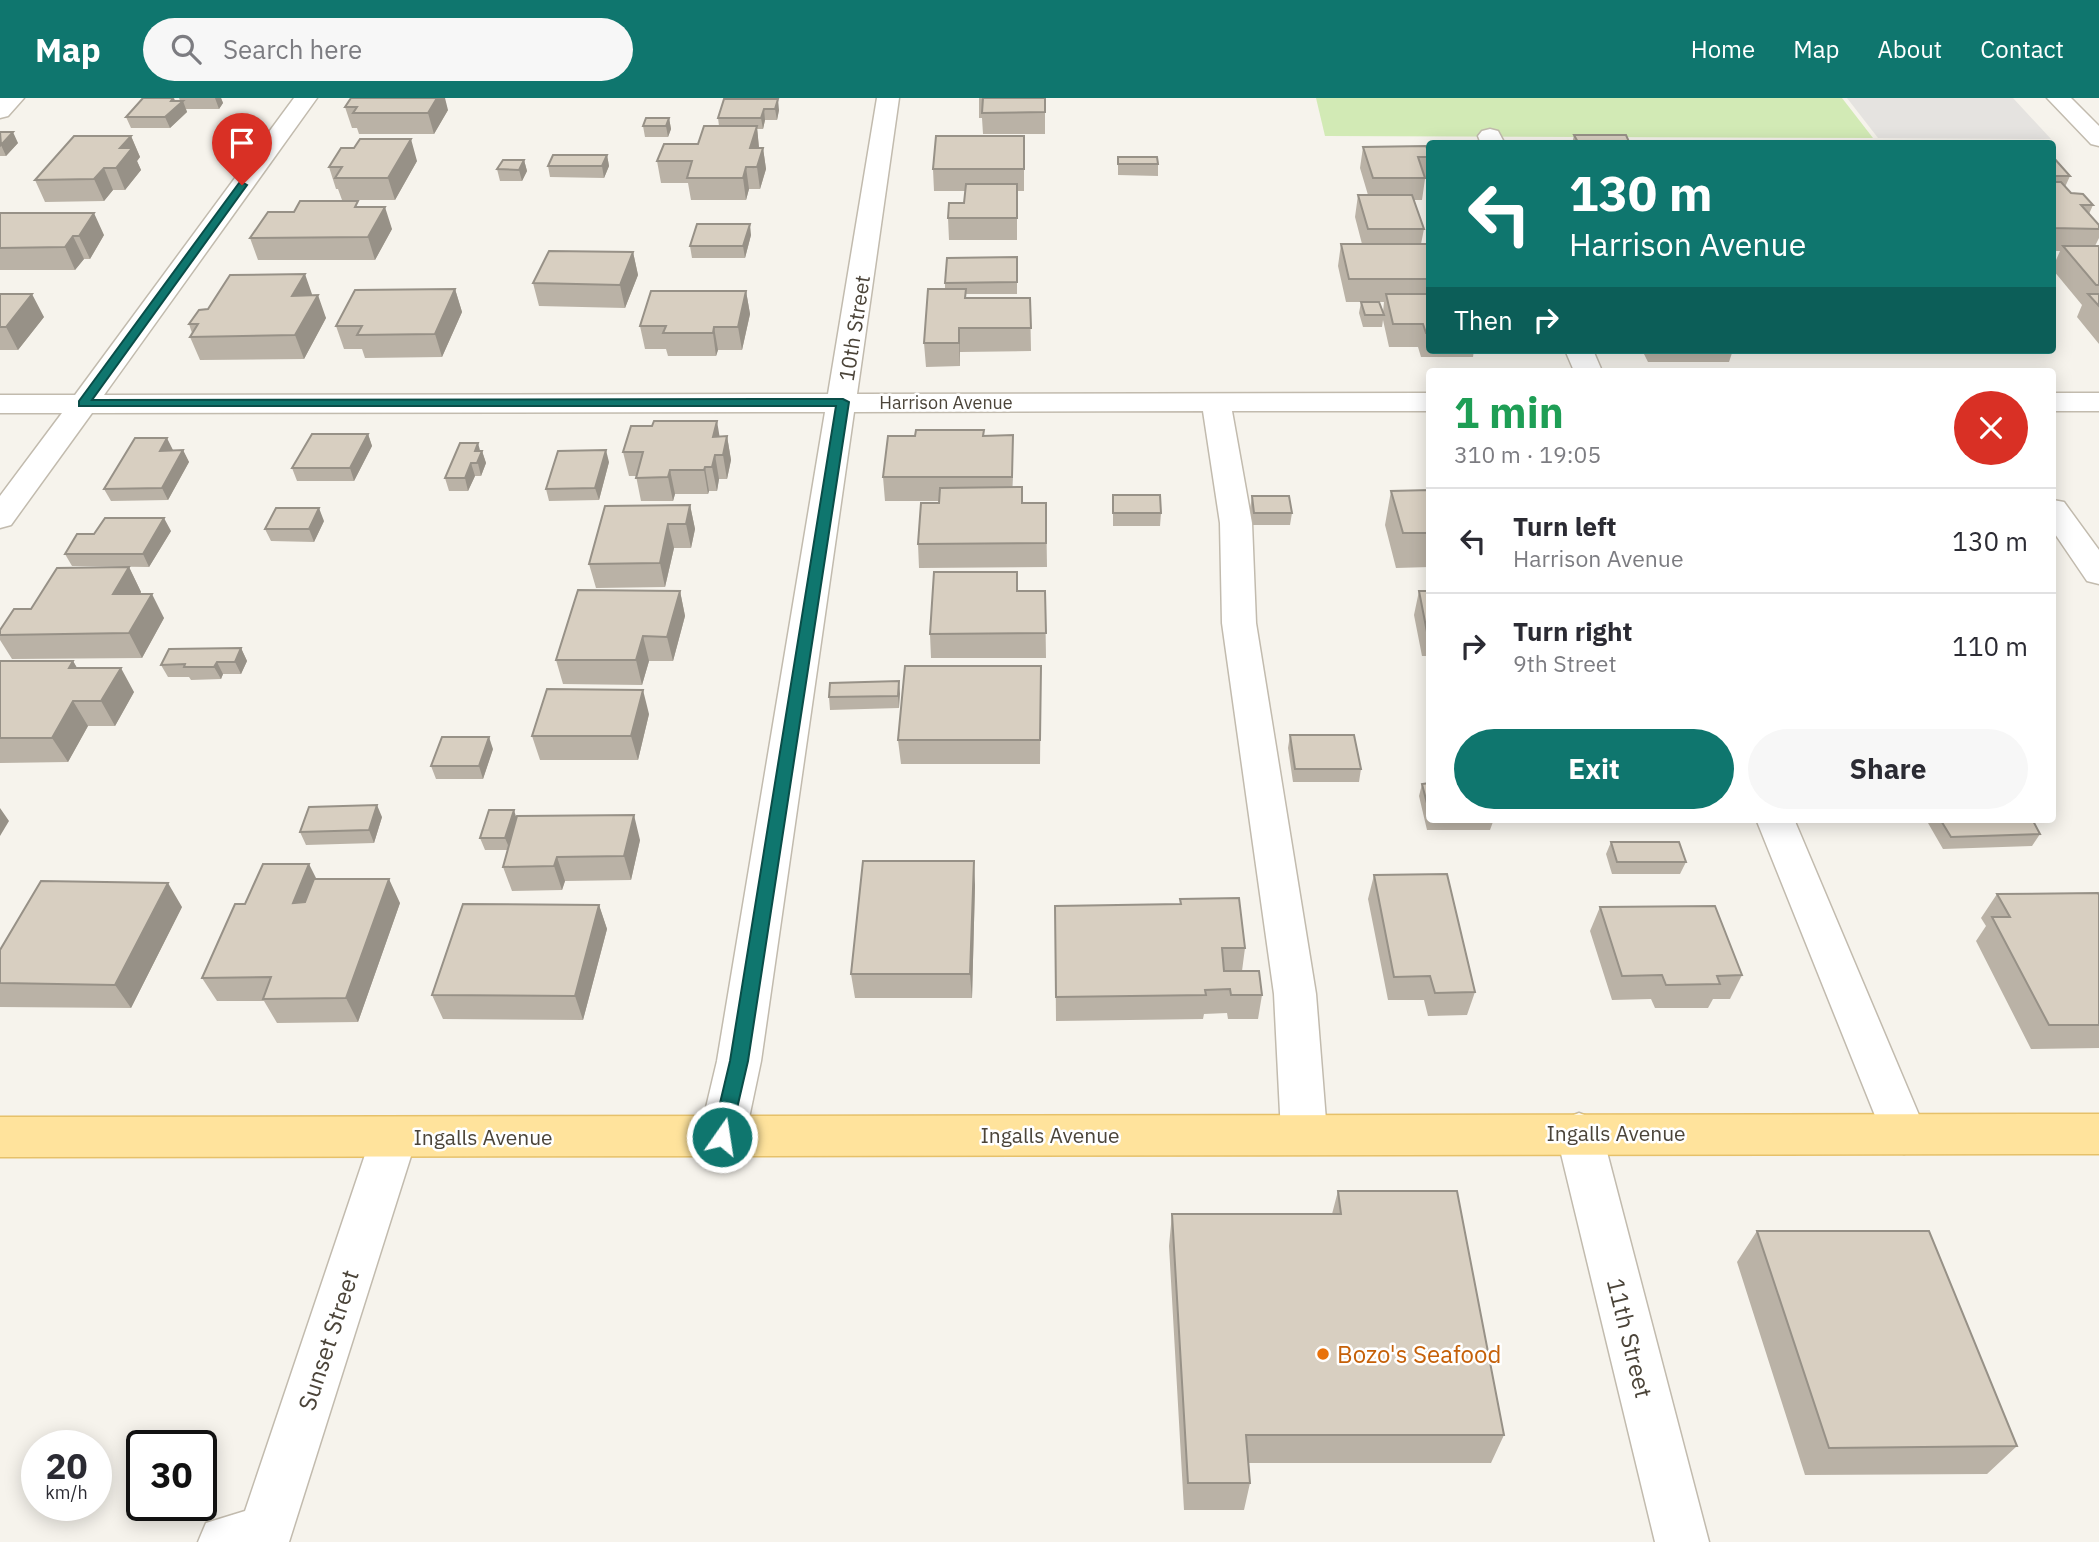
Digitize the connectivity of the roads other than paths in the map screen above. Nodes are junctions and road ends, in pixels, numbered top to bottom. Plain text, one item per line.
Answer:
1 (13, 98) edge
2 (306, 98) edge
3 (888, 98) edge
4 (2058, 98) edge
5 (0, 111) edge
6 (2099, 139) edge
7 (843, 402) junction
8 (1216, 402) junction
9 (1426, 402) edge
10 (2056, 402) edge
11 (2099, 402) edge
12 (0, 404) edge
13 (83, 404) junction
14 (2056, 513) edge
15 (0, 518) edge
16 (2099, 574) edge
17 (1777, 823) edge
18 (1304, 1133) junction
19 (1579, 1133) junction
20 (1904, 1134) junction
21 (2099, 1134) edge
22 (0, 1137) edge
23 (394, 1137) junction
24 (722, 1137) junction
25 (250, 1539) edge
26 (1682, 1542) edge

1 - 5 street
2 - 13 street
3 - 7 street, 10th Street
4 - 6 street
7 - 8 street, Harrison Avenue
7 - 13 street, Harrison Avenue
7 - 24 street, 10th Street
8 - 9 street, Harrison Avenue
8 - 18 street
10 - 11 street
12 - 13 street, Harrison Avenue
13 - 15 street
14 - 16 street
17 - 20 street
18 - 19 main road, Ingalls Avenue
18 - 24 main road, Ingalls Avenue
19 - 20 main road, Ingalls Avenue
19 - 26 street, 11th Street
20 - 21 main road, Ingalls Avenue
22 - 23 main road, Ingalls Avenue
23 - 24 main road, Ingalls Avenue
23 - 25 street, Sunset Street

